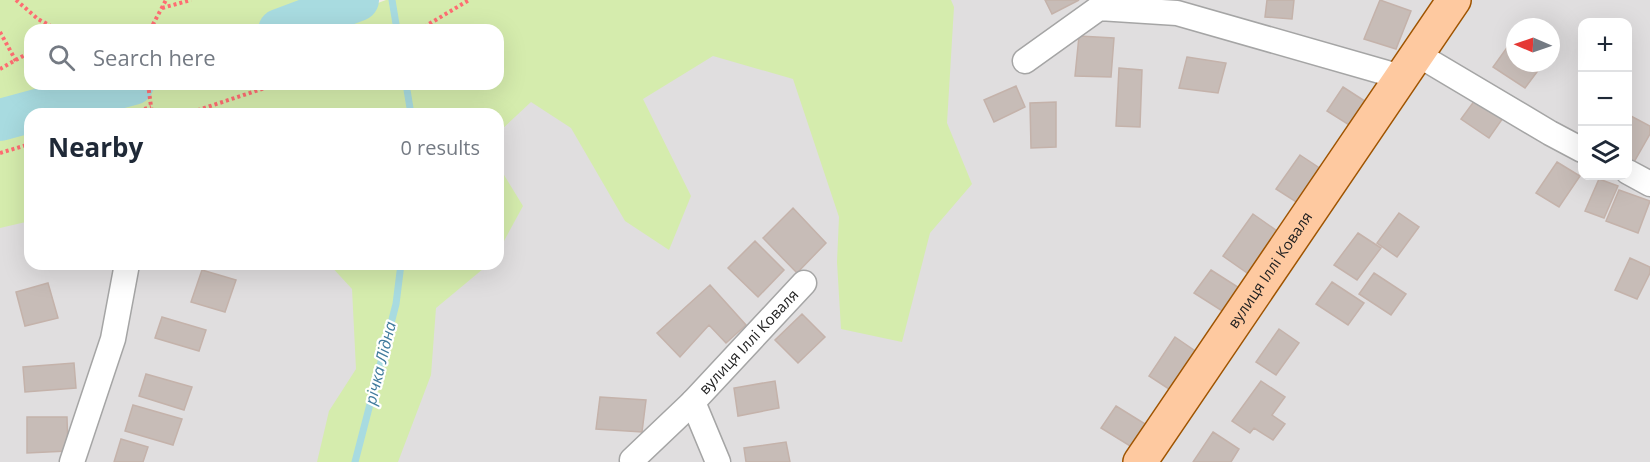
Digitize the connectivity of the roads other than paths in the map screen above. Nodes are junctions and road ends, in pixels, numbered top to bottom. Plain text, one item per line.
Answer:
1 (1454, 0) edge
2 (1025, 61) dead end
3 (1409, 65) junction
4 (1578, 148) edge
5 (1632, 174) edge
6 (1650, 184) edge
7 (126, 270) edge
8 (804, 283) dead end
9 (693, 402) junction
10 (632, 460) dead end
11 (72, 462) edge
12 (718, 462) edge
13 (1141, 462) edge

1 - 3 main road, вулиця Іллі Коваля
2 - 3 street
3 - 4 street
3 - 13 main road, вулиця Іллі Коваля
5 - 6 street
7 - 11 street
8 - 9 street, вулиця Іллі Коваля
9 - 10 street, вулиця Іллі Коваля
9 - 12 street, вулиця Іллі Коваля

